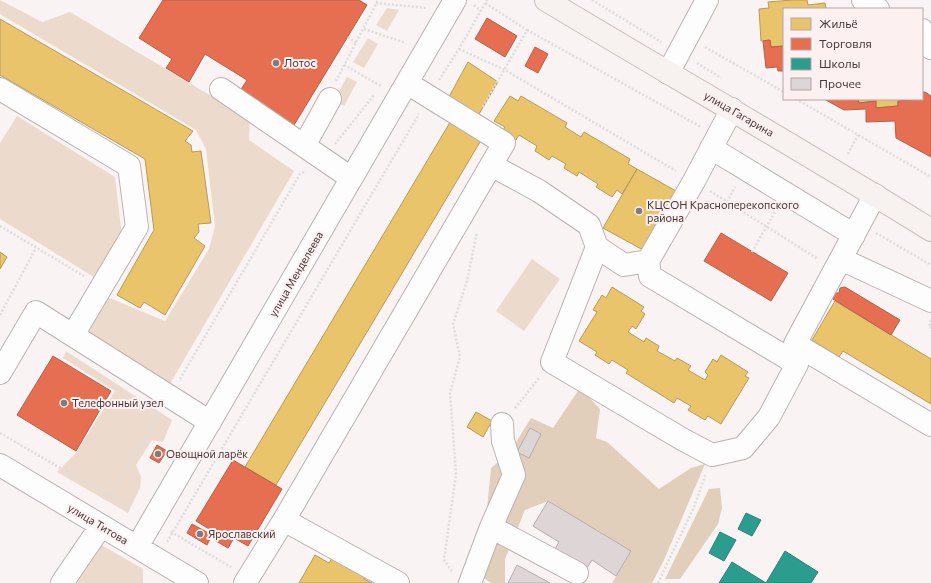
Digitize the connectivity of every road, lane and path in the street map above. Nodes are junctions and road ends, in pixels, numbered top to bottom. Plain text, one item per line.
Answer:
1 (455, 0) edge
2 (546, 0) edge
3 (707, 0) edge
4 (863, 0) edge
5 (377, 2) edge
6 (486, 2) edge
7 (430, 4) dead end
8 (427, 8) junction
9 (876, 8) edge
10 (424, 14) dead end
11 (364, 29) junction
12 (923, 32) edge
13 (348, 37) dead end
14 (410, 37) dead end
15 (687, 37) junction
16 (356, 43) junction
17 (407, 43) junction
18 (931, 48) edge
19 (403, 49) dead end
20 (459, 49) junction
21 (344, 65) junction
22 (505, 70) junction
23 (668, 73) junction
24 (385, 80) dead end
25 (407, 83) junction
26 (381, 86) junction
27 (221, 89) dead end
28 (783, 91) edge
29 (1, 93) edge
30 (429, 97) junction
31 (330, 99) joint
32 (798, 100) edge
33 (732, 109) junction
34 (478, 127) junction
35 (858, 135) junction
36 (335, 137) dead end
37 (304, 146) junction
38 (711, 148) junction
39 (330, 152) junction
40 (848, 154) dead end
41 (491, 165) junction
42 (931, 177) edge
43 (351, 178) junction
44 (694, 182) junction
45 (786, 193) junction
46 (875, 195) junction
47 (0, 226) edge
48 (766, 226) junction
49 (478, 227) dead end
50 (931, 230) edge
51 (854, 235) junction
52 (597, 247) junction
53 (36, 248) junction
54 (752, 252) dead end
55 (648, 261) junction
56 (838, 264) junction
57 (102, 287) junction
58 (931, 301) edge
59 (0, 315) edge
60 (931, 320) edge
61 (931, 328) edge
62 (73, 335) junction
63 (796, 354) junction
64 (552, 362) junction
65 (0, 373) edge
66 (170, 397) junction
67 (210, 422) junction
68 (502, 424) joint
69 (931, 425) edge
70 (0, 432) edge
71 (712, 456) junction
72 (0, 465) edge
73 (110, 497) junction
74 (131, 509) dead end
75 (284, 520) junction
76 (101, 526) junction
77 (491, 527) junction
78 (171, 532) junction
79 (165, 546) dead end
80 (137, 547) junction
81 (577, 573) dead end
82 (145, 577) dead end
83 (461, 577) edge
84 (247, 580) edge
85 (62, 583) edge
86 (134, 583) edge
87 (197, 583) edge
88 (398, 583) edge
89 (658, 583) edge

1 - 25 street, улица Менделеева
2 - 23 main road, улица Гагарина
3 - 15 street
4 - 9 street
5 - 8 path
5 - 11 path
6 - 20 path
6 - 22 path
7 - 8 path
8 - 10 path
11 - 16 path
11 - 17 path
12 - 18 street
13 - 16 path
14 - 17 path
15 - 23 street
15 - 28 path
16 - 21 path
17 - 19 path
20 - 22 path
20 - 30 path
21 - 26 path
21 - 31 path
22 - 34 path
22 - 44 path
23 - 33 main road, улица Гагарина
24 - 26 path
25 - 30 street
25 - 43 street, улица Менделеева
26 - 39 path
27 - 37 street
29 - 57 street
30 - 34 street
30 - 78 path
31 - 37 street
32 - 35 path
33 - 38 street
33 - 46 main road, улица Гагарина
34 - 41 street
35 - 40 path
35 - 42 path
36 - 39 path
37 - 39 street
38 - 44 street
38 - 45 street
39 - 43 street
39 - 66 path
41 - 52 street
41 - 75 street
43 - 67 street, улица Менделеева
44 - 48 path
44 - 55 street
45 - 48 path
45 - 51 street
46 - 50 main road, улица Гагарина
46 - 51 street
47 - 53 path
48 - 54 path
48 - 56 path
49 - 83 path
51 - 56 street
52 - 55 street
52 - 64 street
53 - 57 path
53 - 59 path
55 - 63 street
56 - 58 street
56 - 63 street
57 - 62 street
60 - 61 path
62 - 65 street
62 - 66 street
63 - 69 street
63 - 71 street
64 - 68 path
64 - 71 street
66 - 67 street
66 - 73 path
67 - 80 street, улица Менделеева
68 - 77 street
70 - 73 path
71 - 89 path
72 - 76 street, улица Титова
73 - 74 path
75 - 84 street
75 - 88 street
76 - 80 street, улица Титова
76 - 85 street
77 - 81 street
77 - 83 street
78 - 79 path
78 - 84 path
80 - 87 street, улица Титова
82 - 86 path

